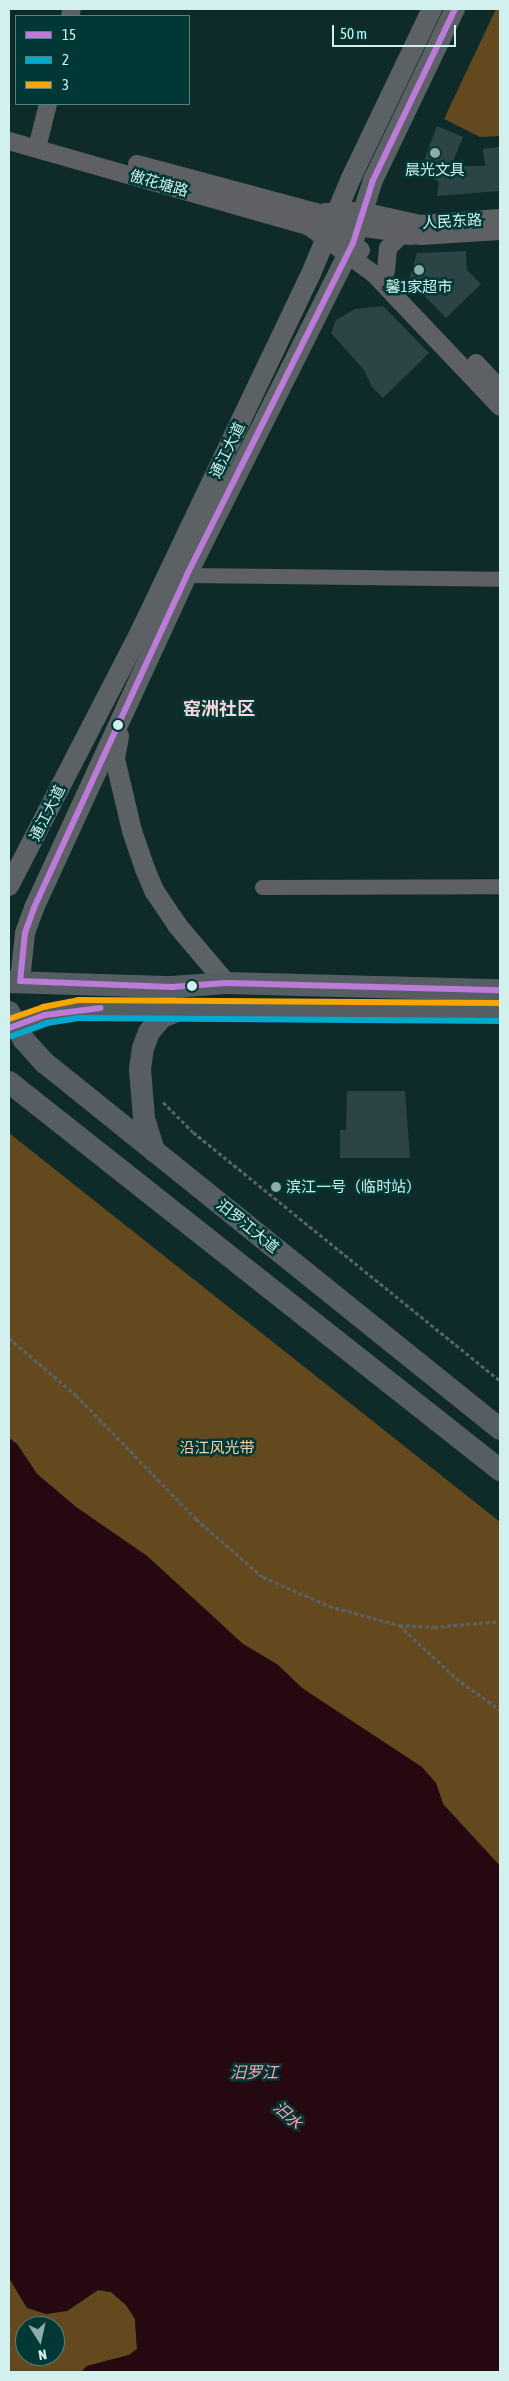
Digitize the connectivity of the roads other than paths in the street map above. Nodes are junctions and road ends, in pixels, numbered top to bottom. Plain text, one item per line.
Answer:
1 (432, 9) edge
2 (455, 9) edge
3 (48, 105) edge
4 (9, 130) edge
5 (9, 141) edge
6 (38, 143) junction
7 (500, 218) edge
8 (312, 219) junction
9 (332, 224) junction
10 (500, 231) edge
11 (355, 234) junction
12 (421, 236) junction
13 (386, 271) junction
14 (500, 388) edge
15 (500, 406) edge
16 (179, 571) junction
17 (500, 579) edge
18 (123, 715) junction
19 (9, 886) edge
20 (500, 886) edge
21 (262, 887) dead end
22 (15, 982) edge
23 (226, 982) junction
24 (500, 990) edge
25 (184, 1008) junction
26 (500, 1012) edge
27 (11, 1022) edge
28 (9, 1082) edge
29 (154, 1152) junction
30 (500, 1429) edge
31 (500, 1470) edge

1 - 9 main road, 通江大道
2 - 11 main road, 通江大道
3 - 6 street
4 - 6 street
5 - 6 street, 傲花塘路
6 - 8 street, 傲花塘路
7 - 11 street, 人民东路
8 - 9 street, 人民东路
8 - 9 street, 傲花塘路
9 - 11 street, 人民东路
9 - 11 street, 傲花塘路
9 - 16 main road, 通江大道
10 - 12 street, 人民东路
11 - 12 street, 人民东路
11 - 13 street
11 - 15 street
11 - 16 main road, 通江大道
12 - 13 street
13 - 14 street
16 - 17 street
16 - 18 main road, 通江大道
16 - 19 main road, 通江大道
18 - 22 main road, 通江大道
18 - 23 main road
20 - 21 street
22 - 23 main road
22 - 27 main road, 通江大道
23 - 24 main road
25 - 26 main road
25 - 27 main road
25 - 29 main road
27 - 29 main road, 汨罗江大道
28 - 31 main road
29 - 30 main road, 汨罗江大道

